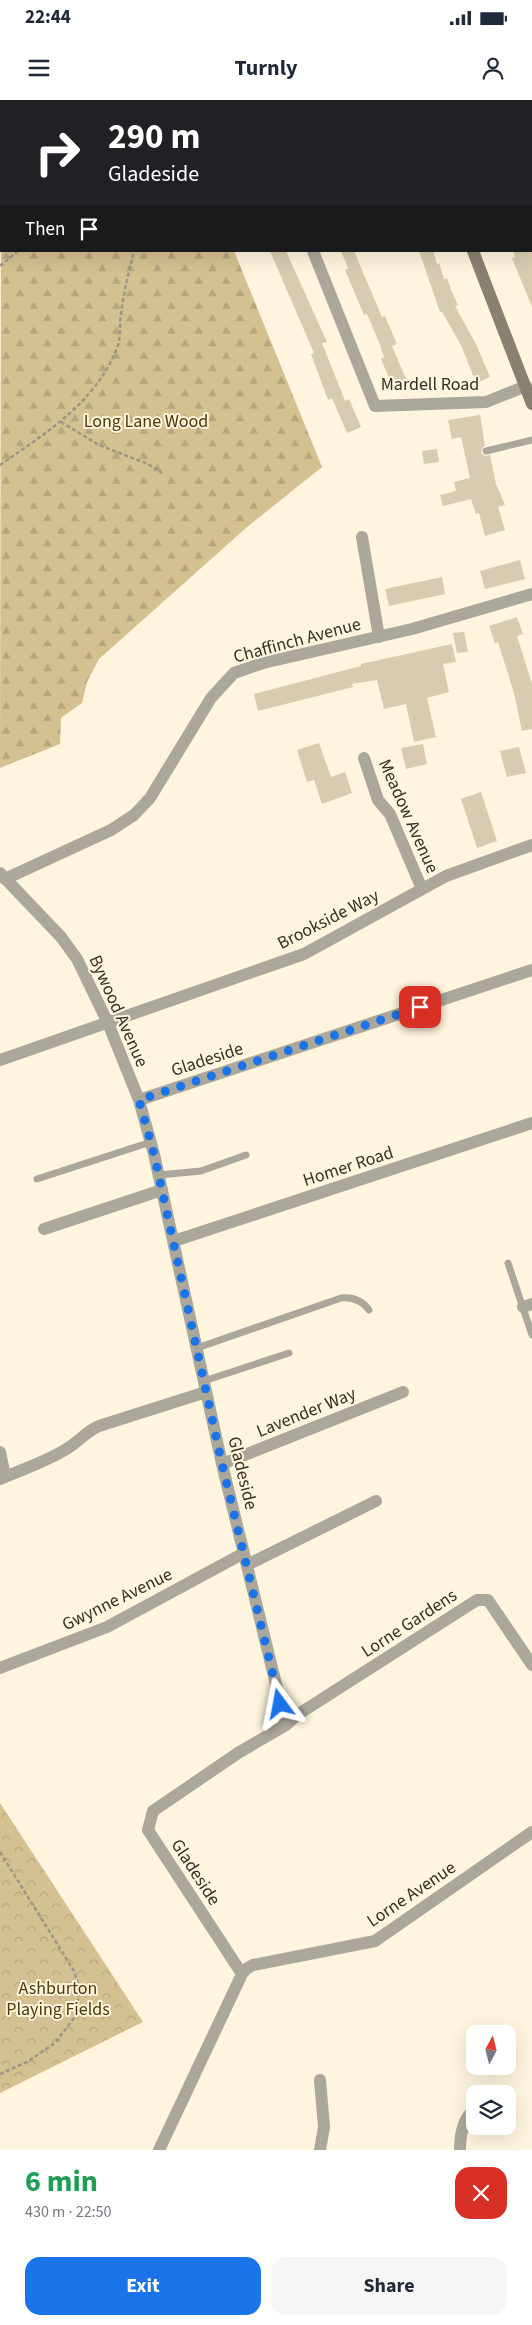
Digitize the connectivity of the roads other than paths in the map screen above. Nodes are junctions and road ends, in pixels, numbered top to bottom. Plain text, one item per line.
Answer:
1 (313, 252) edge
2 (473, 252) edge
3 (526, 386) junction
4 (532, 404) edge
5 (532, 440) edge
6 (486, 451) dead end
7 (362, 537) dead end
8 (532, 594) edge
9 (379, 637) junction
10 (364, 758) dead end
11 (532, 845) edge
12 (3, 876) edge
13 (422, 889) junction
14 (532, 970) edge
15 (108, 1023) junction
16 (0, 1060) edge
17 (139, 1100) junction
18 (532, 1123) edge
19 (151, 1142) junction
20 (246, 1155) dead end
21 (159, 1175) junction
22 (37, 1179) dead end
23 (162, 1190) junction
24 (44, 1229) dead end
25 (174, 1241) junction
26 (508, 1263) dead end
27 (528, 1306) edge
28 (369, 1310) dead end
29 (532, 1336) edge
30 (196, 1348) junction
31 (289, 1353) dead end
32 (205, 1386) junction
33 (403, 1392) dead end
34 (0, 1452) edge
35 (222, 1464) junction
36 (3, 1477) edge
37 (376, 1501) dead end
38 (246, 1559) junction
39 (532, 1665) edge
40 (0, 1668) edge
41 (286, 1724) junction
42 (532, 1832) edge
43 (242, 1974) junction
44 (320, 2080) dead end
45 (466, 2119) edge
46 (158, 2150) edge
47 (320, 2150) edge
48 (460, 2150) edge

1 - 3 street, Mardell Road
2 - 3 street
3 - 4 street
5 - 6 lane
7 - 9 street
8 - 9 street, Chaffinch Avenue
9 - 12 street, Chaffinch Avenue
10 - 13 street, Meadow Avenue
11 - 13 street, Brookside Way
12 - 15 street, Bywood Avenue
13 - 15 street, Brookside Way
14 - 17 street, Gladeside
15 - 16 street, Brookside Way
15 - 17 street, Bywood Avenue
17 - 19 street, Gladeside
18 - 25 street, Homer Road
19 - 21 street, Gladeside
19 - 22 lane
20 - 21 lane
21 - 23 street, Gladeside
23 - 24 street
23 - 25 street, Gladeside
25 - 30 street, Gladeside
26 - 27 lane
27 - 29 lane
28 - 30 lane
30 - 32 street, Gladeside
31 - 32 lane
32 - 35 street, Gladeside
32 - 36 street
33 - 35 street, Lavender Way
34 - 36 street
35 - 38 street, Gladeside
37 - 38 street, Gwynne Avenue
38 - 40 street, Gwynne Avenue
38 - 41 street, Gladeside
39 - 41 street, Lorne Gardens
41 - 43 street, Gladeside
42 - 43 street, Lorne Avenue
43 - 46 street
44 - 47 street
45 - 48 street

